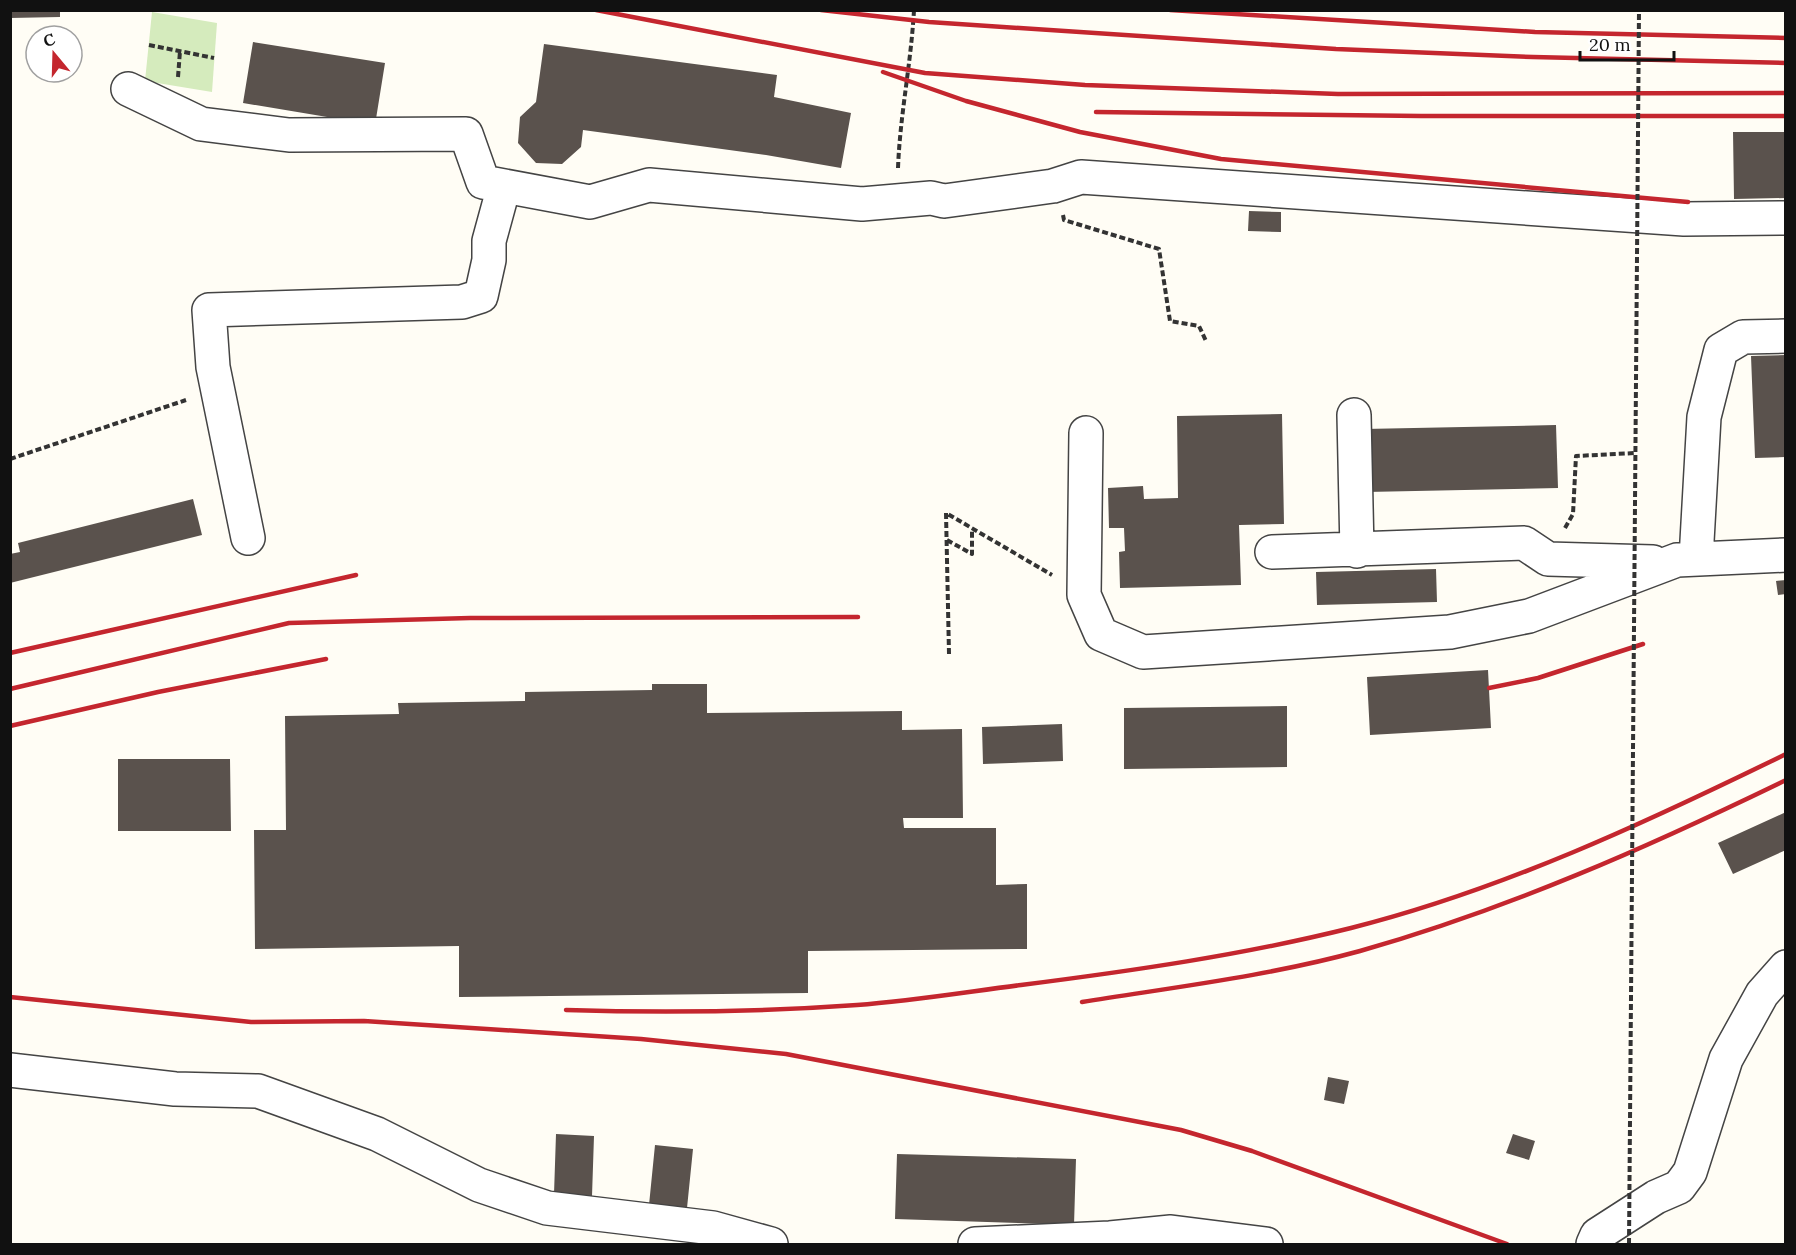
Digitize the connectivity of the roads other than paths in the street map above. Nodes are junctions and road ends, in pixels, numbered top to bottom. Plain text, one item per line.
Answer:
1 (128, 89) dead end
2 (504, 186) junction
3 (1785, 218) edge
4 (1785, 336) edge
5 (1354, 415) dead end
6 (1086, 433) dead end
7 (248, 538) dead end
8 (1356, 551) junction
9 (1272, 552) dead end
10 (1785, 555) edge
11 (1683, 561) junction
12 (1785, 967) edge
13 (10, 1070) edge
14 (771, 1245) edge
15 (975, 1245) edge
16 (1266, 1245) edge
17 (1593, 1245) edge

1 - 2 lane
2 - 3 lane
2 - 7 lane
4 - 11 lane
5 - 8 lane
6 - 11 lane
8 - 9 lane
8 - 11 lane
10 - 11 lane
12 - 17 lane
13 - 14 lane
15 - 16 lane

